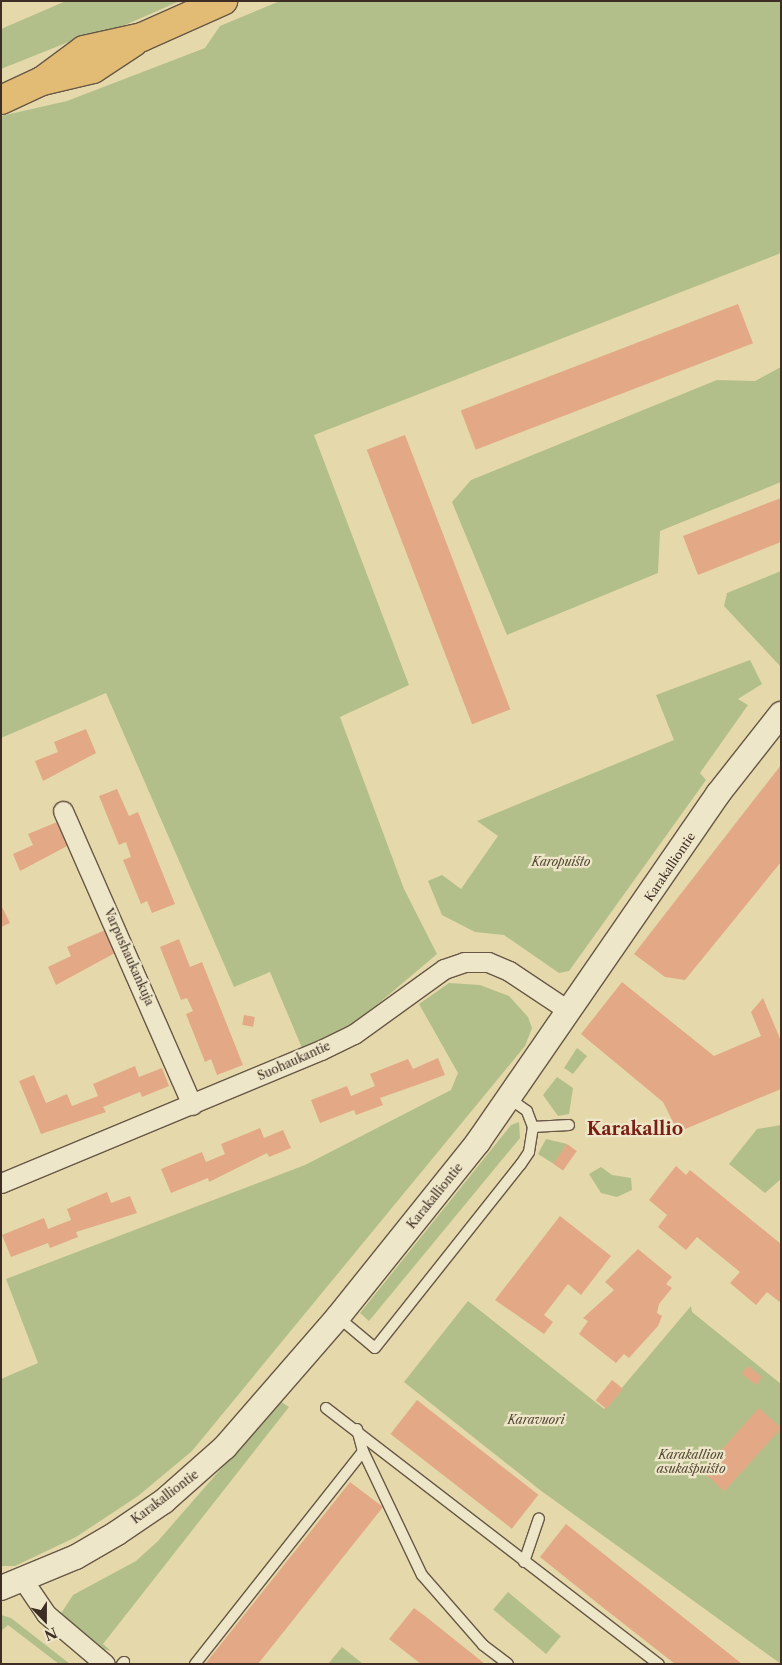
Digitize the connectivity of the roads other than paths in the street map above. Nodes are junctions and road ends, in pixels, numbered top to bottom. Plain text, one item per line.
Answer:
1 (223, 1) edge
2 (1, 100) edge
3 (781, 714) edge
4 (63, 811) dead end
5 (570, 1011) junction
6 (510, 1099) junction
7 (192, 1105) junction
8 (568, 1125) dead end
9 (532, 1127) junction
10 (1, 1184) edge
11 (338, 1317) junction
12 (326, 1408) dead end
13 (357, 1429) junction
14 (363, 1451) junction
15 (538, 1518) dead end
16 (524, 1562) junction
17 (23, 1580) junction
18 (1, 1588) edge
19 (105, 1664) edge
20 (195, 1664) edge
21 (508, 1664) edge
22 (659, 1664) edge

1 - 2 main road
3 - 5 street, Karakalliontie
4 - 7 street, Varpushaukankuja
5 - 6 street, Karakalliontie
5 - 7 street, Suohaukantie
6 - 9 lane
6 - 11 street, Karakalliontie
7 - 10 street, Suohaukantie
8 - 9 lane
9 - 11 lane
11 - 17 street, Karakalliontie
12 - 13 lane
13 - 14 lane
13 - 16 lane
14 - 20 lane
14 - 21 lane
15 - 16 lane
16 - 22 lane
17 - 18 street, Karakalliontie
17 - 19 street

